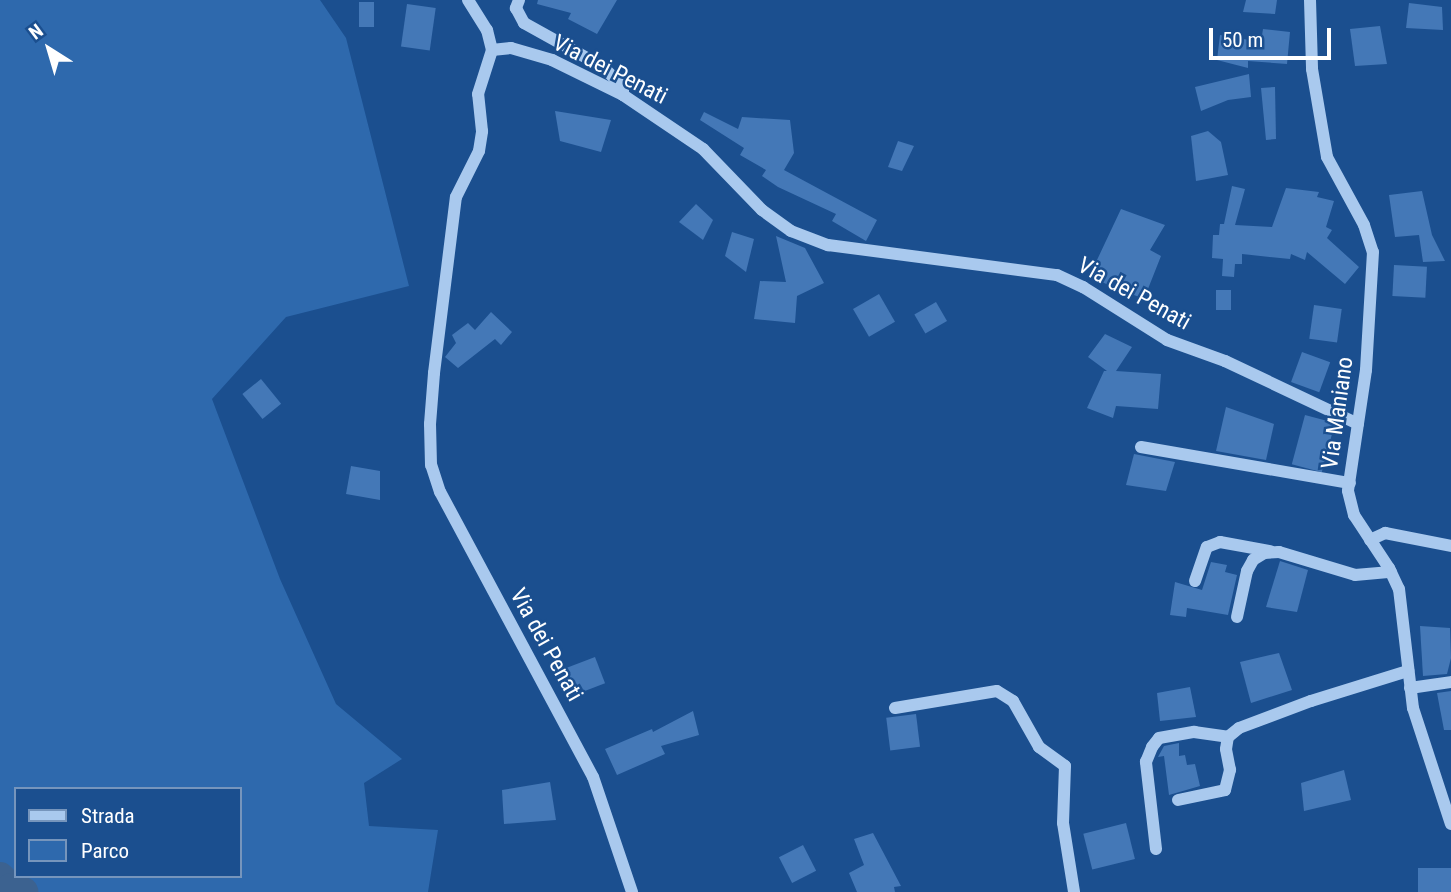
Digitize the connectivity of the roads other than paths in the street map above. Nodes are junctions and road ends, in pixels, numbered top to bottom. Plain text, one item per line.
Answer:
1 (468, 0) edge
2 (519, 0) edge
3 (1310, 0) edge
4 (492, 50) junction
5 (623, 95) junction
6 (1359, 424) junction
7 (1142, 447) dead end
8 (1350, 483) junction
9 (1370, 541) junction
10 (1451, 546) edge
11 (1279, 552) junction
12 (1391, 572) junction
13 (1195, 581) dead end
14 (1237, 617) dead end
15 (1408, 671) junction
16 (1451, 682) edge
17 (1410, 688) junction
18 (895, 708) dead end
19 (1228, 737) junction
20 (1178, 800) dead end
21 (1451, 824) edge
22 (1156, 849) dead end
23 (632, 892) edge
24 (1074, 892) edge

1 - 4 street
2 - 5 street
3 - 6 street, Via Maniano
4 - 5 street, Via dei Penati
4 - 23 street, Via dei Penati
5 - 6 street, Via dei Penati
6 - 8 street, Via Maniano
7 - 8 street
8 - 9 street, Via Maniano
9 - 10 street
9 - 12 street, Via Maniano
11 - 12 street
11 - 13 street
11 - 14 street
12 - 15 street, Via Maniano
15 - 17 street, Via Maniano
15 - 19 street
16 - 17 street
17 - 21 street, Via Maniano
18 - 24 street
19 - 20 street
19 - 22 street

